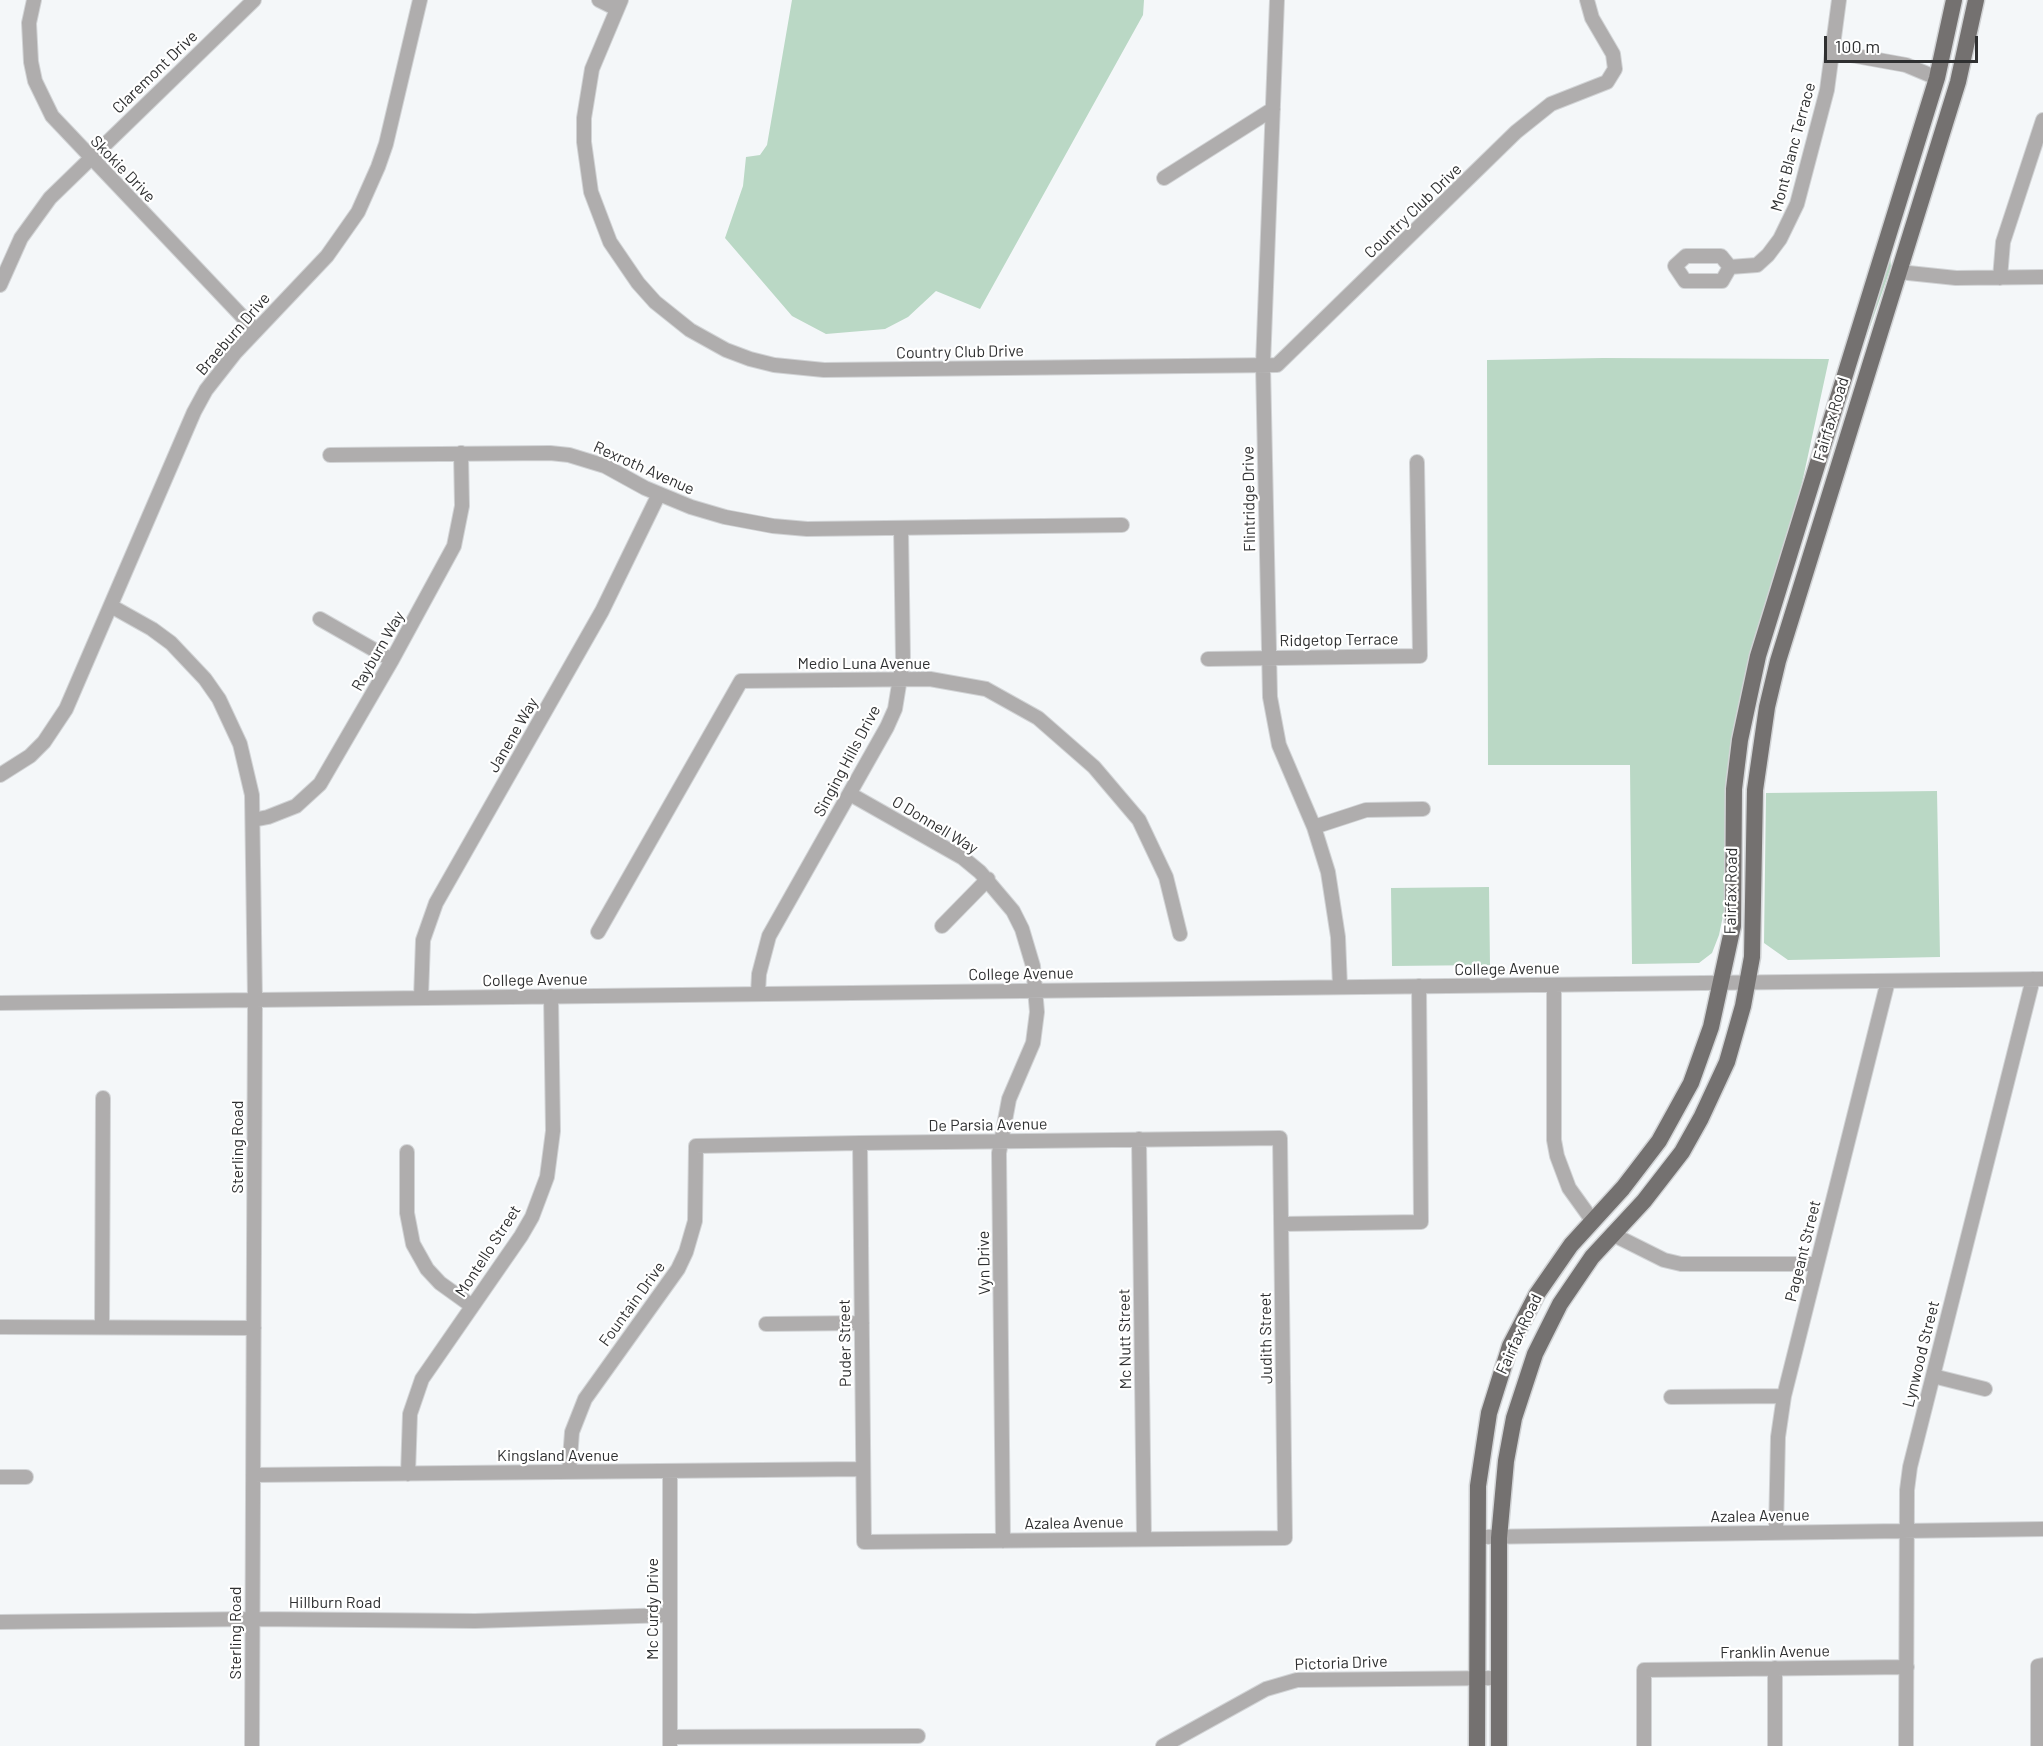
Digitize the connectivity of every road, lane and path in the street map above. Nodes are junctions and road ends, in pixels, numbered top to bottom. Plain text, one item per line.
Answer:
1 (34, 0) edge
2 (254, 0) edge
3 (420, 0) edge
4 (599, 0) edge
5 (1277, 0) edge
6 (1587, 0) edge
7 (1839, 0) edge
8 (1954, 0) edge
9 (1976, 0) edge
10 (619, 4) edge
11 (1834, 52) junction
12 (1937, 78) junction
13 (1273, 109) junction
14 (2043, 120) edge
15 (89, 158) junction
16 (1909, 168) junction
17 (1164, 178) dead end
18 (1924, 190) junction
19 (1730, 267) dead end
20 (1899, 272) junction
21 (2043, 277) edge
22 (2000, 278) junction
23 (0, 285) edge
24 (1868, 302) junction
25 (256, 331) junction
26 (1263, 365) junction
27 (1868, 371) junction
28 (461, 453) junction
29 (330, 455) dead end
30 (1417, 462) dead end
31 (659, 494) junction
32 (1122, 525) dead end
33 (901, 528) junction
34 (111, 606) junction
35 (320, 619) dead end
36 (1268, 658) junction
37 (1209, 659) dead end
38 (392, 660) junction
39 (902, 679) junction
40 (0, 775) edge
41 (850, 794) junction
42 (1423, 808) dead end
43 (253, 820) junction
44 (1314, 827) junction
45 (988, 879) junction
46 (942, 926) dead end
47 (598, 932) dead end
48 (1180, 934) dead end
49 (2038, 979) edge
50 (1888, 981) junction
51 (1722, 984) junction
52 (1748, 984) junction
53 (1554, 985) junction
54 (1419, 986) junction
55 (1340, 987) junction
56 (1036, 991) junction
57 (758, 994) junction
58 (551, 996) junction
59 (422, 998) junction
60 (255, 1000) junction
61 (0, 1003) edge
62 (104, 1098) dead end
63 (1280, 1138) joint
64 (1139, 1139) junction
65 (1000, 1141) junction
66 (860, 1143) junction
67 (696, 1146) joint
68 (407, 1152) dead end
69 (1592, 1220) junction
70 (1281, 1224) junction
71 (1612, 1234) junction
72 (1816, 1264) junction
73 (472, 1306) junction
74 (862, 1323) junction
75 (766, 1324) dead end
76 (0, 1327) edge
77 (102, 1327) junction
78 (254, 1328) junction
79 (1933, 1376) junction
80 (1985, 1389) dead end
81 (1784, 1396) junction
82 (1671, 1397) dead end
83 (863, 1469) junction
84 (670, 1471) junction
85 (569, 1472) junction
86 (408, 1474) junction
87 (253, 1475) junction
88 (0, 1477) edge
89 (26, 1477) dead end
90 (2043, 1529) edge
91 (1907, 1531) junction
92 (1776, 1532) junction
93 (1478, 1536) junction
94 (1285, 1538) joint
95 (1499, 1538) junction
96 (1144, 1539) junction
97 (1003, 1541) junction
98 (864, 1542) joint
99 (670, 1615) junction
100 (252, 1619) junction
101 (0, 1622) edge
102 (2041, 1665) edge
103 (1907, 1667) junction
104 (1775, 1668) junction
105 (1477, 1677) junction
106 (1500, 1678) junction
107 (918, 1736) dead end
108 (670, 1742) edge
109 (252, 1746) edge
110 (1162, 1746) edge
111 (1477, 1746) edge
112 (1499, 1746) edge
113 (1644, 1746) edge
114 (1775, 1746) edge
115 (1906, 1746) edge
116 (2038, 1746) edge

1 - 15 street, Skokie Drive
2 - 15 street, Claremont Drive
3 - 25 street, Braeburn Drive
4 - 10 street
5 - 13 street, Flintridge Drive
6 - 26 street, Country Club Drive
7 - 11 street, Mont Blanc Terrace
8 - 12 main road, Fairfax Road
9 - 18 main road, Fairfax Road
10 - 26 street, Country Club Drive
11 - 12 street
11 - 19 street, Mont Blanc Terrace
12 - 16 main road, Fairfax Road
12 - 18 main road
13 - 17 street
13 - 26 street, Flintridge Drive
14 - 22 street
15 - 23 street, Claremont Drive
15 - 25 street, Skokie Drive
16 - 20 main road
16 - 24 main road, Fairfax Road
18 - 20 main road, Fairfax Road
20 - 22 street
20 - 27 main road, Fairfax Road
21 - 22 street
24 - 27 main road
24 - 51 main road, Fairfax Road
25 - 34 street, Braeburn Drive
26 - 36 street, Flintridge Drive
27 - 52 main road, Fairfax Road
28 - 29 street, Rexroth Avenue
28 - 31 street, Rexroth Avenue
28 - 38 street, Rayburn Way
30 - 36 street, Ridgetop Terrace
31 - 33 street, Rexroth Avenue
31 - 59 street, Janene Way
32 - 33 street, Rexroth Avenue
33 - 39 street, Singing Hills Drive
34 - 40 street, Braeburn Drive
34 - 43 street, Sterling Road
35 - 38 street
36 - 37 street, Ridgetop Terrace
36 - 44 street, Flintridge Drive
38 - 43 street, Rayburn Way
39 - 41 street, Singing Hills Drive
39 - 47 street, Medio Luna Avenue
39 - 48 street, Medio Luna Avenue
41 - 45 street, O Donnell Way
41 - 57 street, Singing Hills Drive
42 - 44 street
43 - 60 street, Sterling Road
44 - 55 street, Flintridge Drive
45 - 46 street
45 - 56 street, O Donnell Way
49 - 50 street, College Avenue
49 - 79 street, Lynwood Street
50 - 52 street, College Avenue
50 - 72 street, Pageant Street
51 - 52 street, College Avenue
51 - 53 street, College Avenue
51 - 69 main road, Fairfax Road
52 - 71 main road, Fairfax Road
53 - 54 street, College Avenue
53 - 69 street
54 - 55 street, College Avenue
54 - 70 street
55 - 56 street, College Avenue
56 - 57 street, College Avenue
56 - 65 street, Vyn Drive
57 - 58 street, College Avenue
58 - 59 street, College Avenue
58 - 73 street, Montello Street
59 - 60 street, College Avenue
60 - 61 street, College Avenue
60 - 78 street, Sterling Road
62 - 77 street
63 - 64 street, De Parsia Avenue
63 - 70 street, Judith Street
64 - 65 street, De Parsia Avenue
64 - 96 street, Mc Nutt Street
65 - 66 street, De Parsia Avenue
65 - 97 street, Vyn Drive
66 - 67 street, De Parsia Avenue
66 - 74 street, Puder Street
67 - 85 street, Fountain Drive
68 - 73 street
69 - 93 main road, Fairfax Road
70 - 94 street, Judith Street
71 - 72 street
71 - 95 main road, Fairfax Road
72 - 81 street, Pageant Street
73 - 86 street, Montello Street
74 - 75 street
74 - 83 street, Puder Street
76 - 77 street
77 - 78 street
78 - 87 street, Sterling Road
79 - 80 street
79 - 91 street, Lynwood Street
81 - 82 street
81 - 92 street, Pageant Street
83 - 84 street, Kingsland Avenue
83 - 98 street, Puder Street
84 - 85 street, Kingsland Avenue
84 - 99 street, Mc Curdy Drive
85 - 86 street, Kingsland Avenue
86 - 87 street, Kingsland Avenue
87 - 100 street, Sterling Road
88 - 89 street
90 - 91 street, Azalea Avenue
91 - 92 street, Azalea Avenue
91 - 103 street, Lynwood Street
92 - 95 street, Azalea Avenue
93 - 95 street, Azalea Avenue
93 - 105 main road, Fairfax Road
94 - 96 street, Azalea Avenue
95 - 106 main road, Fairfax Road
96 - 97 street, Azalea Avenue
97 - 98 street, Azalea Avenue
99 - 100 street, Hillburn Road
99 - 108 street, Mc Curdy Drive
100 - 101 street, Hillburn Road
100 - 109 street, Sterling Road
102 - 116 street
103 - 104 street, Franklin Avenue
103 - 115 street, Lynwood Street
104 - 113 street, Franklin Avenue
104 - 114 street
105 - 106 street, Pictoria Drive
105 - 110 street, Pictoria Drive
105 - 111 main road, Fairfax Road
106 - 112 main road, Fairfax Road
107 - 108 street

